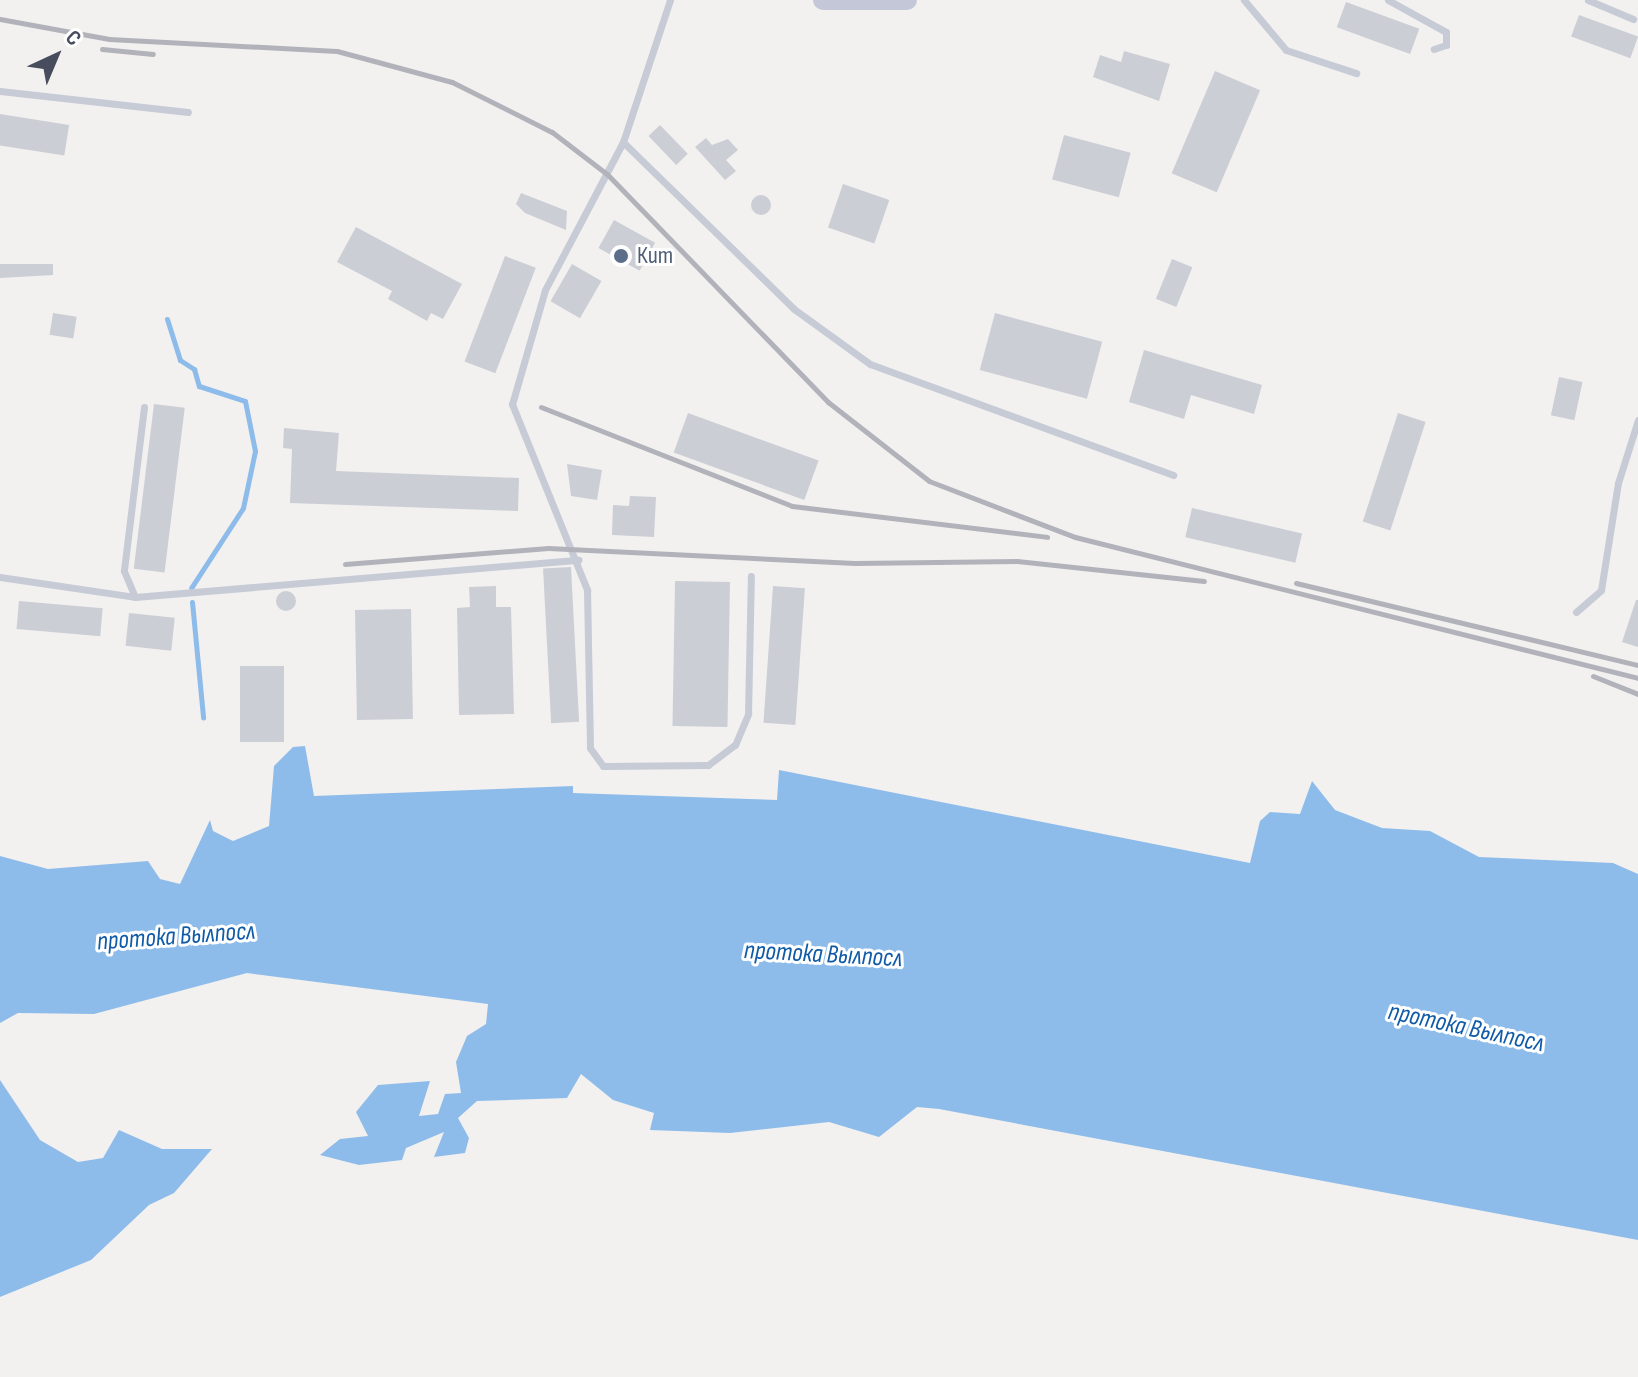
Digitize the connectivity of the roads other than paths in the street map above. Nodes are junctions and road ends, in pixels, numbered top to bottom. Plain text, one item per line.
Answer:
1 (670, 0) edge
2 (823, 0) edge
3 (907, 0) edge
4 (1244, 0) edge
5 (1388, 0) edge
6 (1588, 0) edge
7 (1633, 19) dead end
8 (1434, 49) dead end
9 (1356, 73) dead end
10 (0, 91) edge
11 (188, 112) dead end
12 (623, 142) junction
13 (144, 407) dead end
14 (1638, 420) edge
15 (1173, 475) dead end
16 (578, 560) junction
17 (751, 576) dead end
18 (0, 577) edge
19 (135, 597) junction
20 (1576, 612) dead end

1 - 12 lane
2 - 3 street
4 - 9 lane
5 - 8 lane
6 - 7 lane
10 - 11 lane
12 - 15 lane
12 - 16 lane
13 - 19 lane
14 - 20 lane
16 - 17 lane
16 - 19 lane
18 - 19 lane

